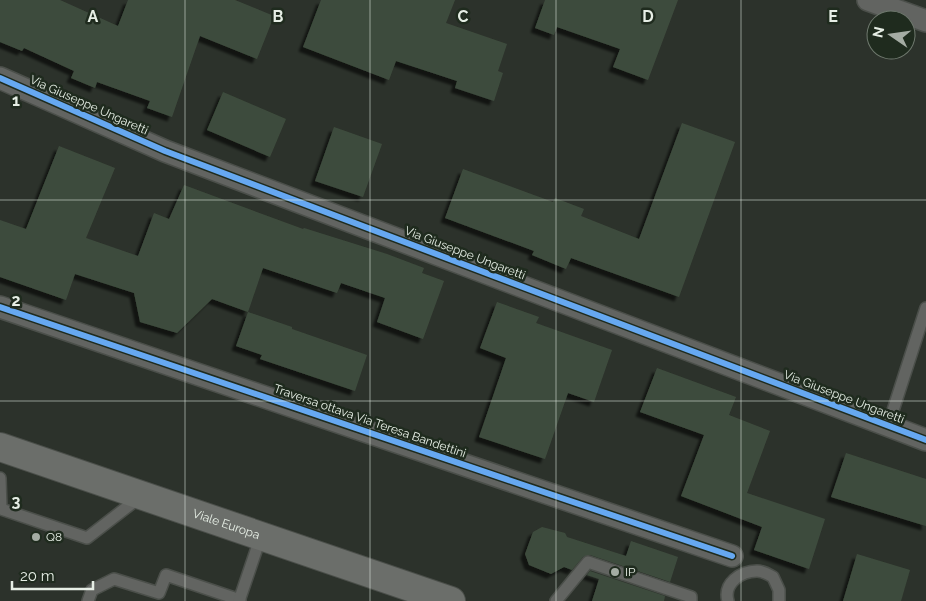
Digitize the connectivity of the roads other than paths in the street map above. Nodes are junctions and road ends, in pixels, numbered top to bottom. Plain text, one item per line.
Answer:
1 (868, 0) edge
2 (926, 21) edge
3 (0, 78) edge
4 (0, 307) edge
5 (926, 308) edge
6 (888, 426) junction
7 (926, 440) edge
8 (0, 447) edge
9 (0, 478) edge
10 (142, 495) junction
11 (261, 536) junction
12 (732, 556) dead end
13 (438, 599) edge
14 (239, 600) edge
15 (88, 601) edge
16 (556, 601) edge
17 (691, 601) edge
18 (728, 601) edge
19 (779, 601) edge

1 - 2 street
3 - 6 street, Via Giuseppe Ungaretti
4 - 12 street, Traversa ottava Via Teresa Bandettini
5 - 6 lane
6 - 7 street, Via Giuseppe Ungaretti
8 - 10 main road, Viale Europa
9 - 10 lane
10 - 11 main road, Viale Europa
11 - 13 main road, Viale Europa
11 - 14 lane
14 - 15 lane
16 - 17 lane
18 - 19 lane

